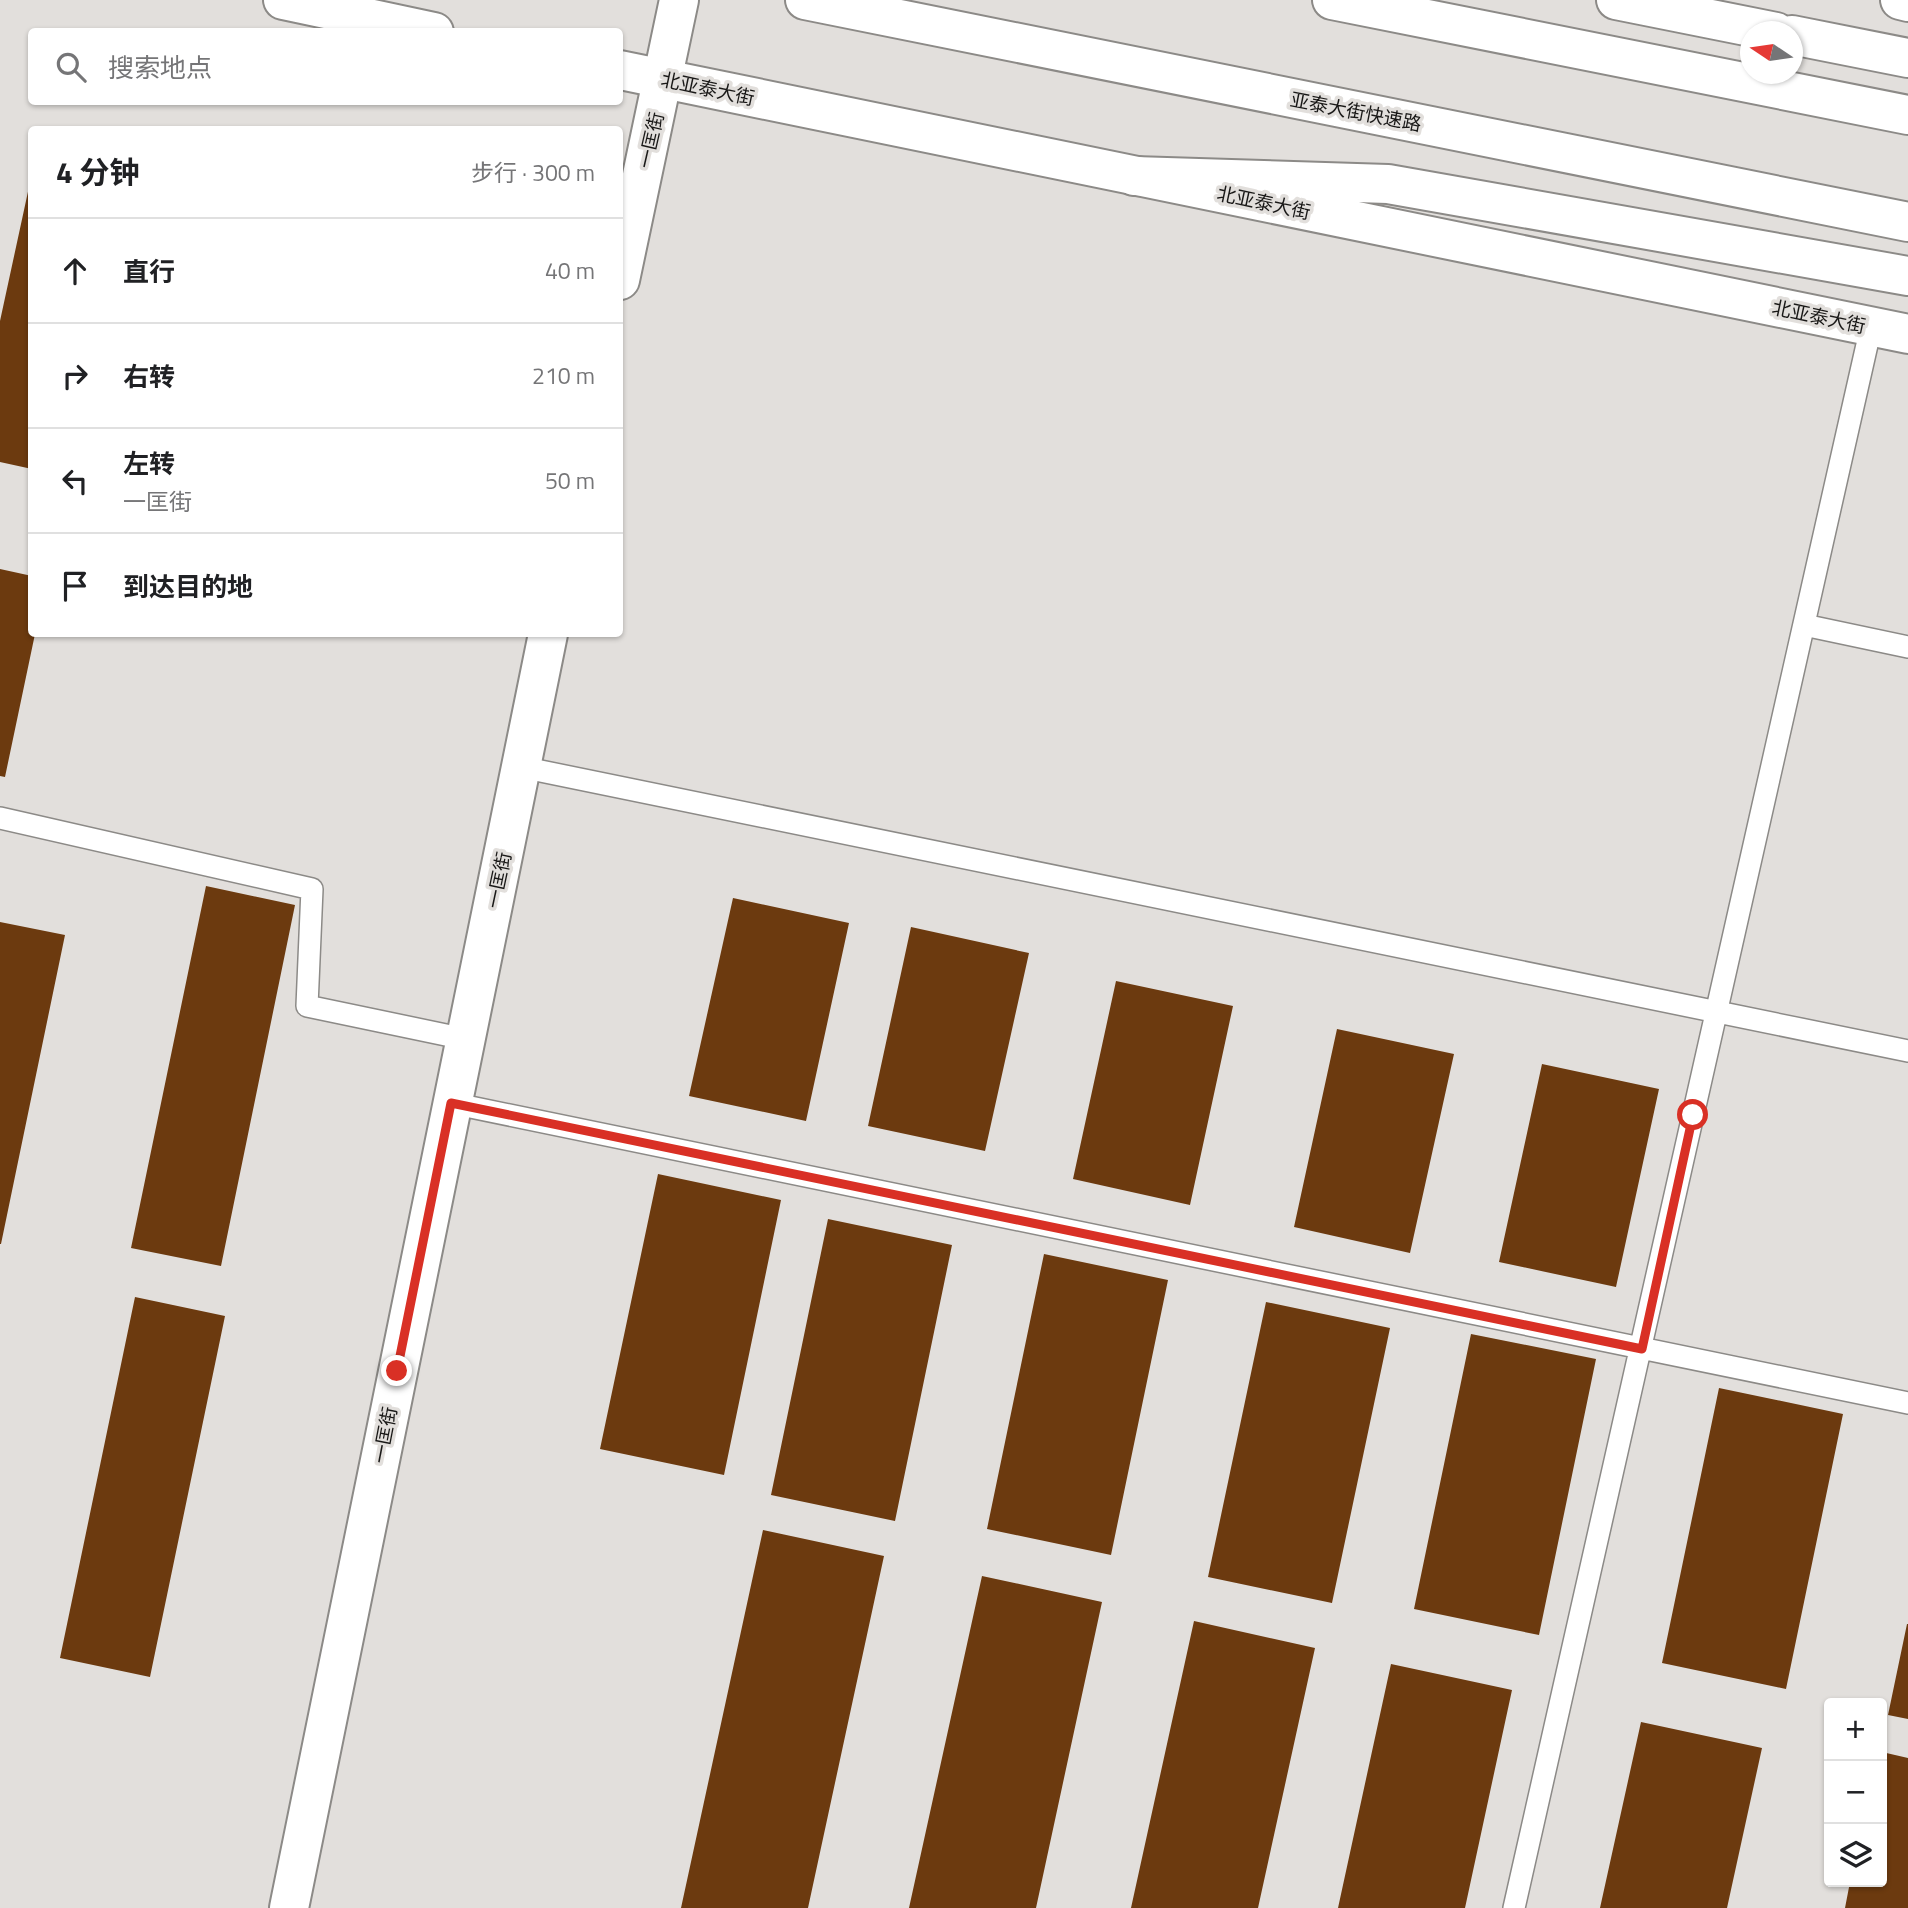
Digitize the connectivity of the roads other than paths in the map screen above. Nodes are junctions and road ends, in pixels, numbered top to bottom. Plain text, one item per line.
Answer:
1 (283, 0) edge
2 (679, 0) edge
3 (805, 0) edge
4 (1332, 0) edge
5 (1616, 0) edge
6 (1900, 0) edge
7 (1908, 2) edge
8 (1740, 25) edge
9 (415, 28) edge
10 (1803, 37) edge
11 (1908, 58) edge
12 (623, 71) edge
13 (664, 79) junction
14 (1908, 115) edge
15 (1134, 176) junction
16 (1908, 222) edge
17 (623, 266) edge
18 (1908, 276) edge
19 (1871, 327) junction
20 (1908, 334) edge
21 (1804, 625) junction
22 (547, 637) edge
23 (1908, 647) edge
24 (521, 767) junction
25 (0, 818) edge
26 (1716, 1012) junction
27 (465, 1039) junction
28 (1908, 1051) edge
29 (451, 1103) junction
30 (1642, 1349) junction
31 (1908, 1403) edge
32 (289, 1908) edge
33 (1514, 1908) edge

1 - 9 main road
2 - 13 main road, 一匡街
3 - 16 main road, 亚泰大街快速路
4 - 14 main road
5 - 8 main road
6 - 7 main road
10 - 11 main road
12 - 13 main road, 北亚泰大街
13 - 15 main road, 北亚泰大街
13 - 17 main road, 一匡街
15 - 18 main road
15 - 19 main road, 北亚泰大街
19 - 20 main road, 北亚泰大街
19 - 21 lane
21 - 23 lane
21 - 26 lane
22 - 24 main road, 一匡街
24 - 26 lane
24 - 27 main road, 一匡街
25 - 27 lane
26 - 28 lane
26 - 30 lane
27 - 29 main road, 一匡街
29 - 30 lane
29 - 32 main road, 一匡街
30 - 31 lane
30 - 33 lane

